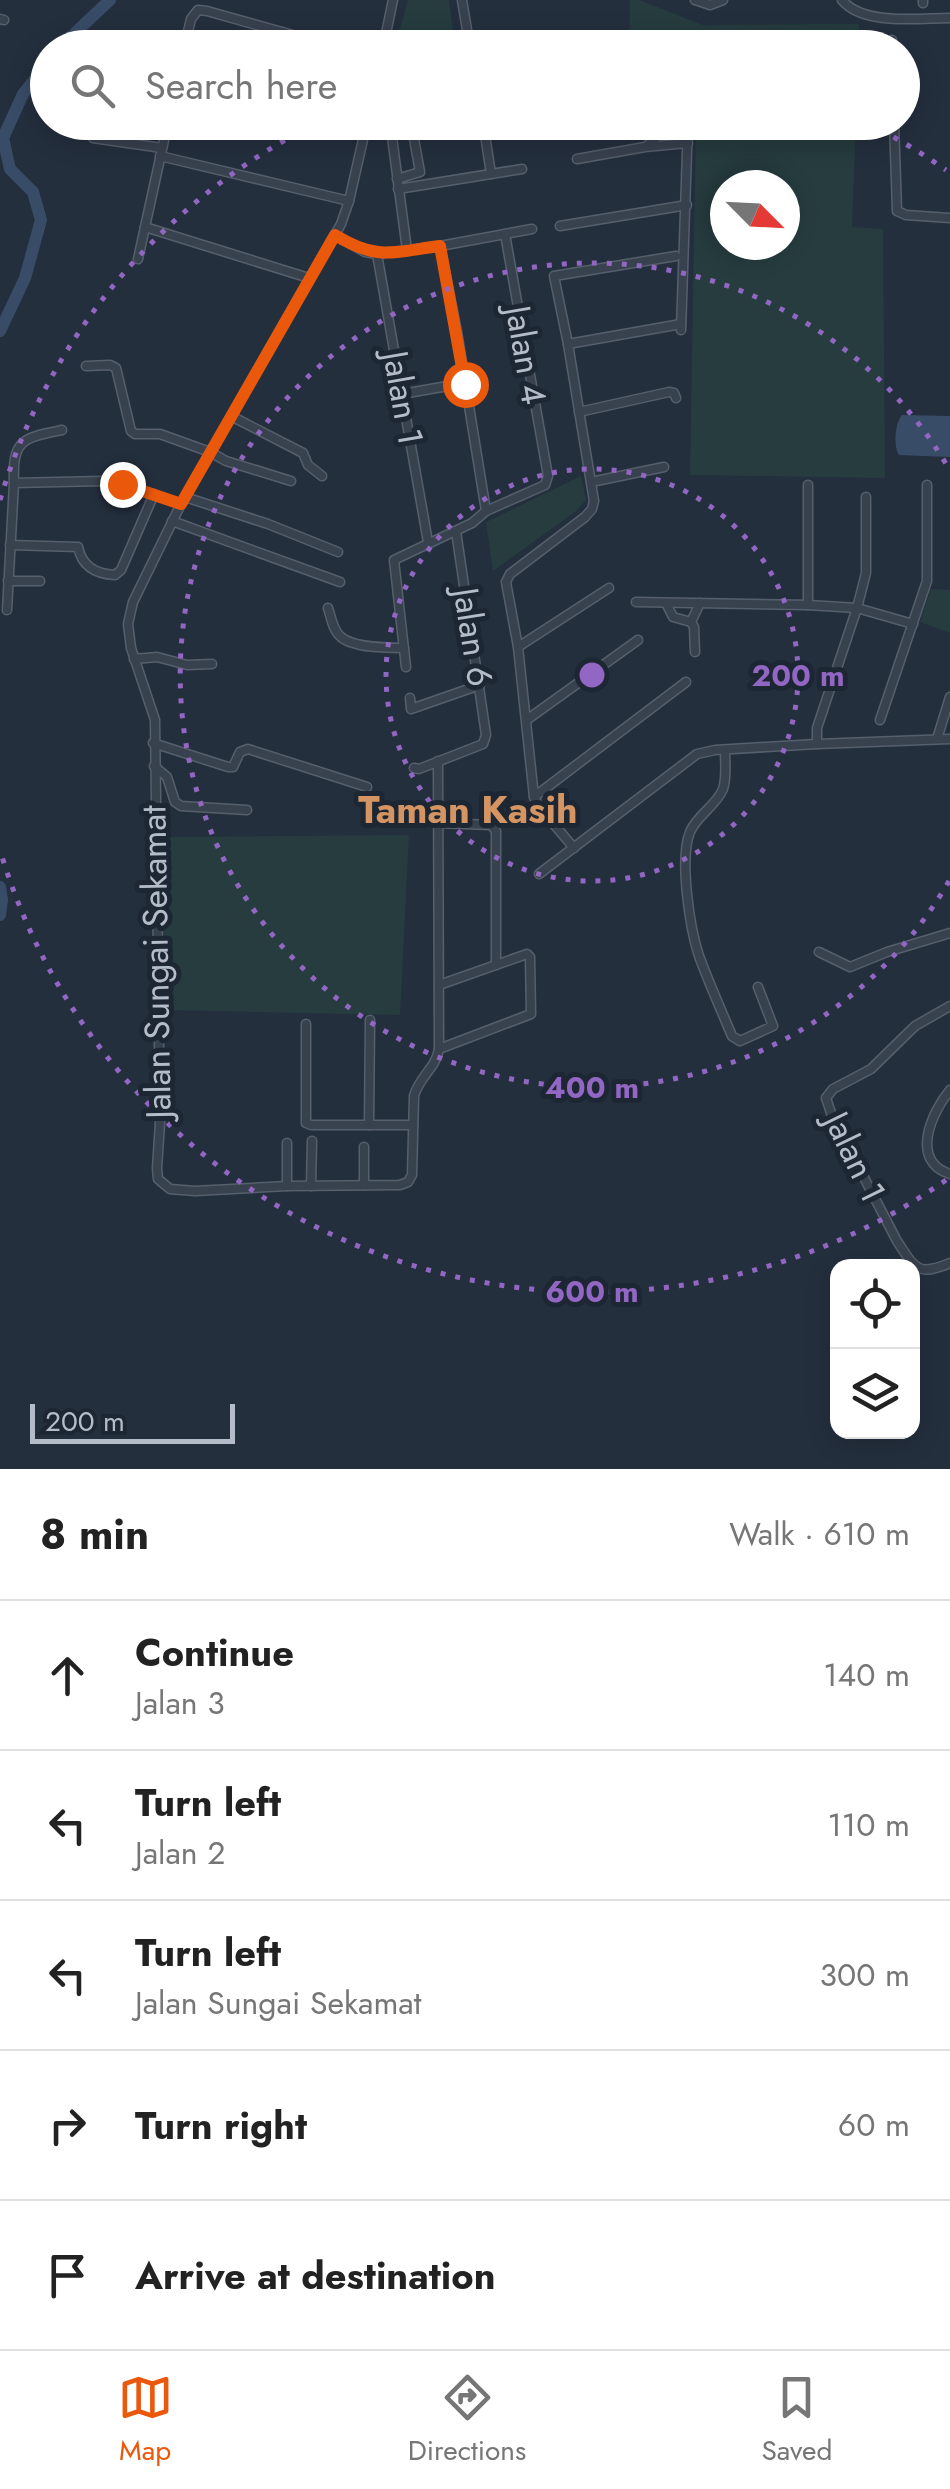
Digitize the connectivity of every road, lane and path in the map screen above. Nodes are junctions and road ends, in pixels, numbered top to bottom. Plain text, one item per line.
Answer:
1 (393, 0) edge
2 (462, 0) edge
3 (695, 0) edge
4 (722, 0) edge
5 (842, 0) edge
6 (859, 0) edge
7 (858, 12) junction
8 (950, 18) edge
9 (188, 30) edge
10 (275, 30) edge
11 (387, 30) edge
12 (467, 30) edge
13 (102, 140) edge
14 (164, 140) edge
15 (363, 140) edge
16 (392, 140) edge
17 (414, 140) edge
18 (486, 140) edge
19 (654, 140) edge
20 (894, 140) edge
21 (688, 143) joint
22 (645, 147) junction
23 (161, 152) junction
24 (578, 160) dead end
25 (522, 168) dead end
26 (491, 174) junction
27 (398, 184) junction
28 (349, 201) junction
29 (687, 206) junction
30 (950, 218) edge
31 (560, 226) dead end
32 (145, 227) junction
33 (532, 229) dead end
34 (505, 234) junction
35 (335, 235) junction
36 (440, 246) junction
37 (406, 250) junction
38 (377, 254) junction
39 (676, 256) dead end
40 (138, 259) dead end
41 (309, 278) junction
42 (568, 344) junction
43 (86, 366) dead end
44 (465, 384) junction
45 (402, 394) junction
46 (676, 398) dead end
47 (579, 412) junction
48 (230, 416) junction
49 (62, 430) dead end
50 (210, 452) junction
51 (664, 467) dead end
52 (322, 476) dead end
53 (291, 481) dead end
54 (592, 482) junction
55 (14, 483) junction
56 (808, 485) dead end
57 (927, 485) dead end
58 (154, 494) junction
59 (866, 497) dead end
60 (183, 500) junction
61 (486, 511) junction
62 (172, 520) junction
63 (456, 531) junction
64 (428, 542) junction
65 (10, 545) junction
66 (338, 552) dead end
67 (40, 581) dead end
68 (8, 582) junction
69 (340, 582) dead end
70 (609, 588) dead end
71 (636, 602) dead end
72 (666, 603) junction
73 (700, 603) junction
74 (808, 605) junction
75 (328, 608) dead end
76 (856, 608) junction
77 (7, 610) dead end
78 (691, 622) junction
79 (913, 624) junction
80 (638, 640) dead end
81 (518, 647) junction
82 (404, 648) junction
83 (695, 652) dead end
84 (134, 659) junction
85 (212, 664) dead end
86 (406, 666) dead end
87 (686, 682) dead end
88 (480, 684) junction
89 (950, 697) edge
90 (410, 698) dead end
91 (527, 719) junction
92 (880, 720) dead end
93 (937, 739) junction
94 (950, 739) edge
95 (153, 743) junction
96 (817, 744) junction
97 (726, 750) junction
98 (438, 762) junction
99 (154, 766) junction
100 (414, 768) dead end
101 (367, 787) dead end
102 (534, 797) junction
103 (246, 810) dead end
104 (438, 823) junction
105 (574, 848) junction
106 (539, 874) dead end
107 (950, 933) edge
108 (819, 952) dead end
109 (496, 965) junction
110 (438, 984) junction
111 (758, 988) dead end
112 (950, 1006) edge
113 (370, 1020) dead end
114 (784, 1022) dead end
115 (306, 1024) dead end
116 (773, 1026) junction
117 (438, 1049) junction
118 (950, 1090) edge
119 (369, 1125) junction
120 (414, 1125) junction
121 (312, 1142) dead end
122 (287, 1144) dead end
123 (364, 1148) dead end
124 (950, 1174) edge
125 (287, 1186) junction
126 (311, 1186) junction
127 (364, 1186) junction
128 (950, 1263) edge

1 - 11 street
2 - 12 street
3 - 4 street
5 - 7 street
6 - 7 street
7 - 8 street
9 - 10 street
13 - 23 street
14 - 23 street
15 - 28 street, Jalan Sungai Sekamat
16 - 27 street
17 - 27 street
18 - 26 street
19 - 22 street
20 - 30 street
21 - 22 street
21 - 29 street
22 - 24 street
23 - 28 street
23 - 32 street
25 - 26 street
26 - 27 street
27 - 37 street
28 - 35 street, Jalan Sungai Sekamat
29 - 31 street
29 - 42 street
32 - 40 street
32 - 41 street
33 - 34 street
34 - 36 street
34 - 61 street, Jalan 4
35 - 38 street
35 - 41 street, Jalan Sungai Sekamat
36 - 37 street
36 - 44 street
37 - 38 street
38 - 45 street, Jalan 1
39 - 42 street
41 - 48 street, Jalan Sungai Sekamat
42 - 47 street
43 - 50 street
44 - 45 street
44 - 61 street
45 - 64 street, Jalan 1
46 - 47 street
47 - 54 street
48 - 50 street, Jalan Sungai Sekamat
48 - 52 street
49 - 55 street
50 - 53 street
50 - 60 street, Jalan Sungai Sekamat
51 - 54 street
54 - 81 street
55 - 58 street
55 - 65 street
56 - 74 street
57 - 79 street
58 - 60 street
58 - 65 street
59 - 76 street
60 - 62 street, Jalan Sungai Sekamat
60 - 66 street
61 - 63 street
62 - 69 street
62 - 84 street, Jalan Sungai Sekamat
63 - 64 street
63 - 88 street, Jalan 6
64 - 82 street
65 - 68 street
67 - 68 street
68 - 77 street
70 - 81 street
71 - 72 street
72 - 73 street
72 - 78 street
73 - 74 street
73 - 78 street
74 - 76 street
75 - 82 street
76 - 79 street
76 - 96 street
78 - 83 street
79 - 92 street
80 - 91 street
81 - 91 street
82 - 86 street
84 - 85 street
84 - 95 street, Jalan Sungai Sekamat
87 - 102 street
88 - 90 street
88 - 98 street, Jalan 6
89 - 93 street
91 - 102 street
93 - 94 street
93 - 96 street
95 - 99 street, Jalan Sungai Sekamat
95 - 101 street
96 - 97 street
97 - 105 street
97 - 116 street
98 - 100 street
98 - 104 street, Jalan Sungai Sekamat
99 - 103 street
99 - 125 street, Jalan Sungai Sekamat
102 - 105 street
104 - 109 street
104 - 110 street, Jalan Sungai Sekamat
105 - 106 street
107 - 108 street
109 - 110 street
109 - 117 street
110 - 117 street, Jalan Sungai Sekamat
111 - 116 street
112 - 128 street, Jalan 1
113 - 119 street
114 - 116 street
115 - 119 street
117 - 120 street, Jalan Sungai Sekamat
118 - 124 street
119 - 120 street
120 - 127 street, Jalan Sungai Sekamat
121 - 126 street
122 - 125 street
123 - 127 street
125 - 126 street, Jalan Sungai Sekamat
126 - 127 street, Jalan Sungai Sekamat

